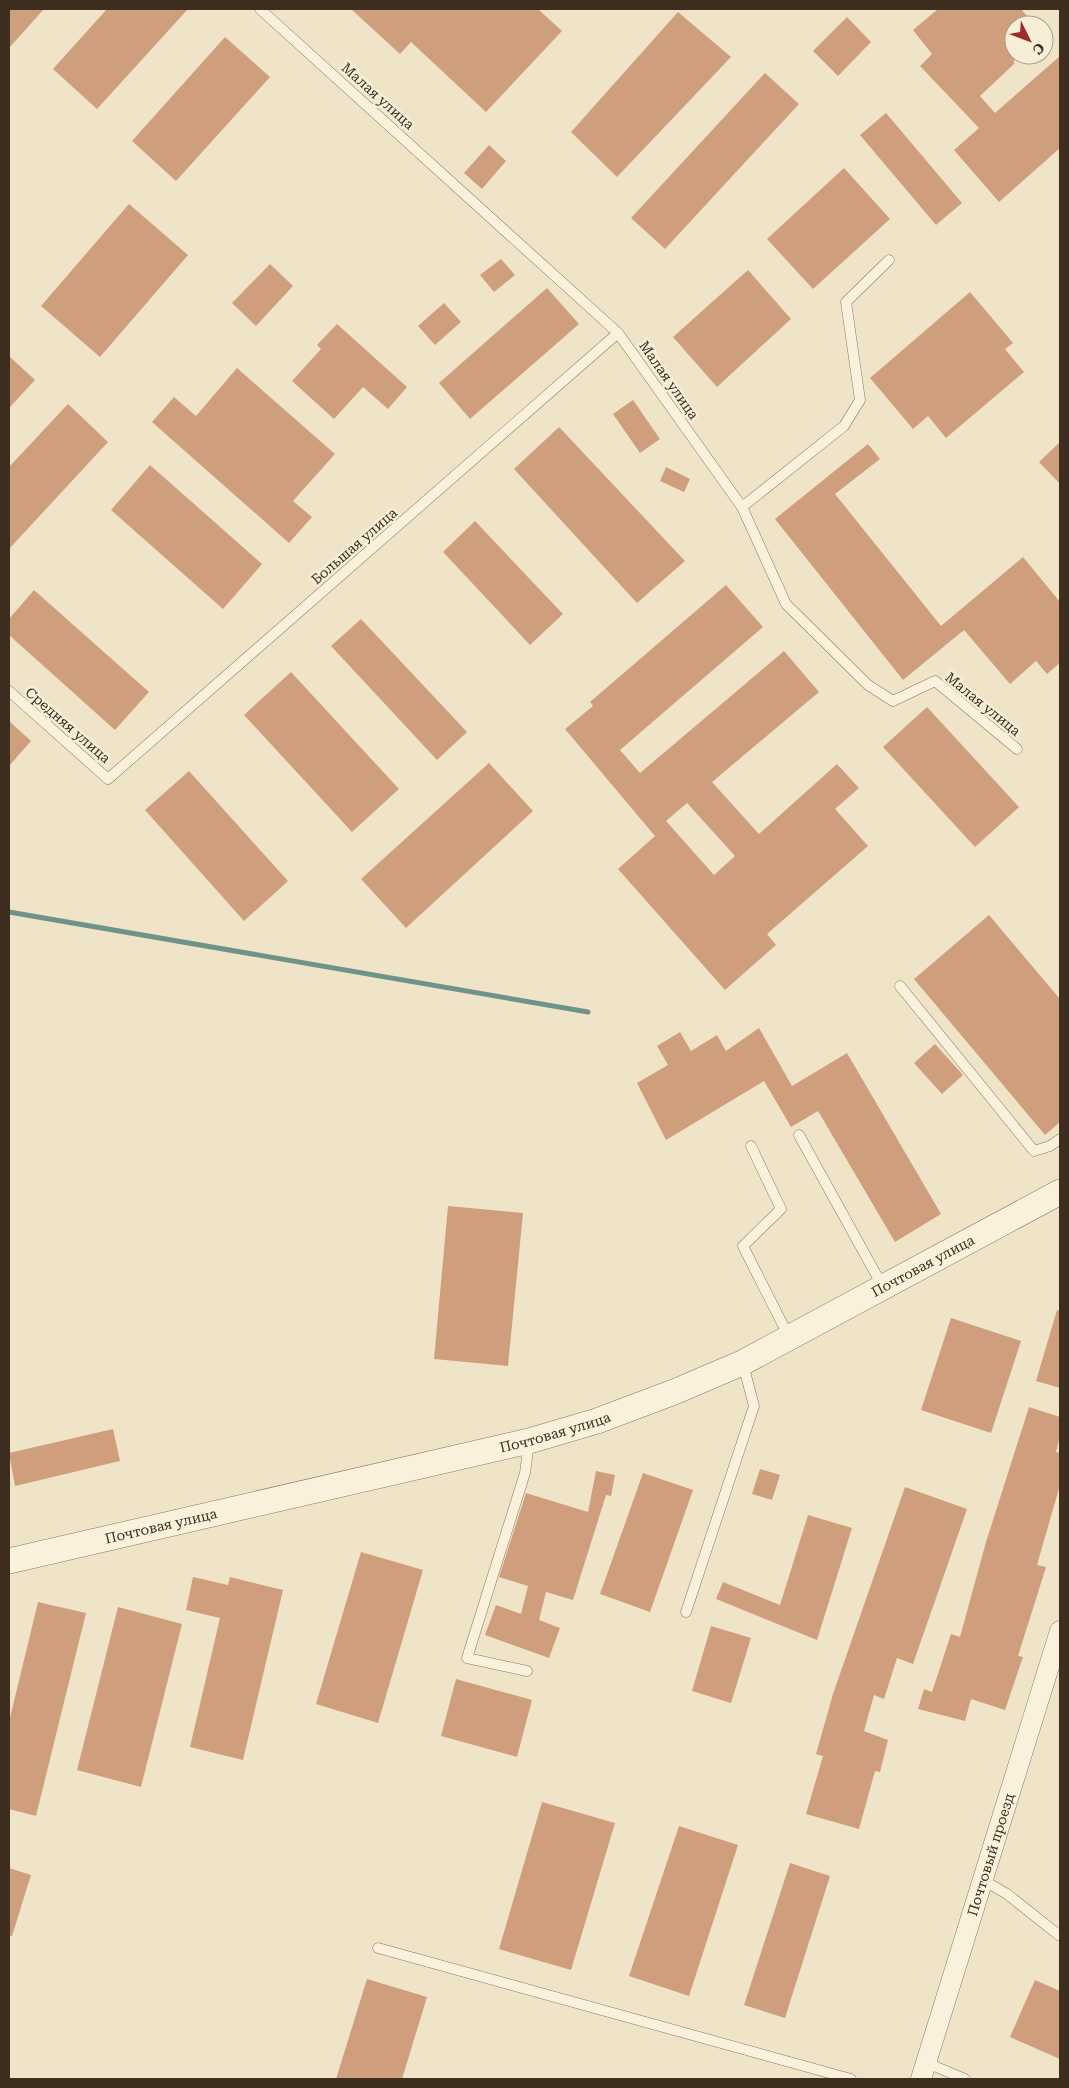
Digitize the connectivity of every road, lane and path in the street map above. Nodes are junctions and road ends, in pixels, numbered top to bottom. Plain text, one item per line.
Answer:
1 (260, 9) edge
2 (889, 260) dead end
3 (618, 333) junction
4 (742, 507) junction
5 (9, 691) edge
6 (1018, 749) dead end
7 (108, 779) joint
8 (900, 986) dead end
9 (799, 1135) dead end
10 (1060, 1139) edge
11 (750, 1146) dead end
12 (1060, 1192) edge
13 (884, 1287) junction
14 (790, 1337) junction
15 (742, 1363) junction
16 (529, 1441) junction
17 (9, 1560) edge
18 (686, 1612) dead end
19 (1060, 1631) edge
20 (527, 1671) dead end
21 (983, 1880) junction
22 (1060, 1936) edge
23 (378, 1948) dead end
24 (924, 2071) edge
25 (851, 2079) edge
26 (965, 2079) edge

1 - 3 lane, Малая улица
2 - 4 lane
3 - 4 lane, Малая улица
3 - 7 lane, Большая улица
4 - 6 lane, Малая улица
5 - 7 lane, Средняя улица
8 - 10 lane
9 - 13 lane
11 - 14 lane
12 - 13 street, Почтовая улица
13 - 14 street, Почтовая улица
14 - 15 street, Почтовая улица
15 - 16 street, Почтовая улица
15 - 18 lane
16 - 17 street, Почтовая улица
16 - 20 lane
19 - 21 street, Почтовый проезд
21 - 22 lane
21 - 24 street, Почтовый проезд
23 - 25 lane
24 - 26 lane

